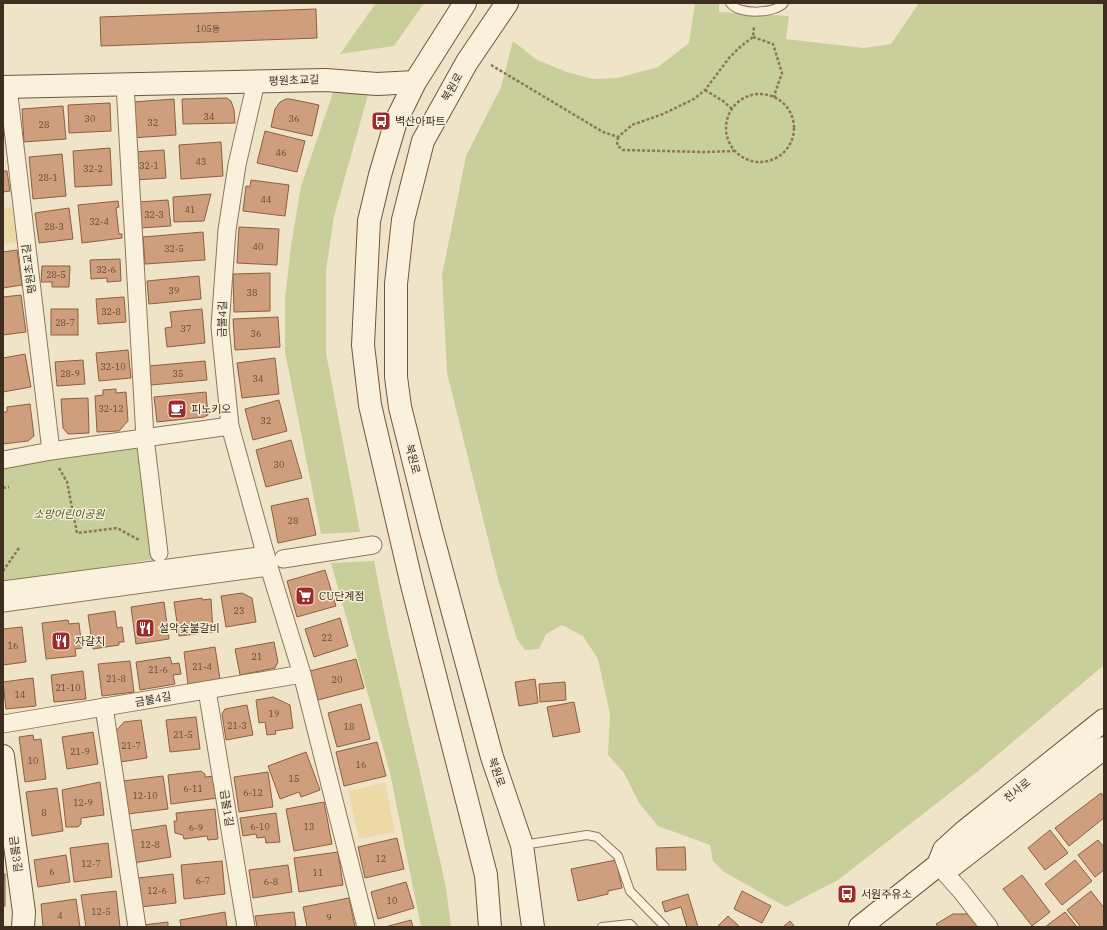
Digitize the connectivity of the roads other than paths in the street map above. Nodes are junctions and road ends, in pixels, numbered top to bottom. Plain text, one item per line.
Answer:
1 (465, 3) edge
2 (507, 3) edge
3 (730, 3) edge
4 (784, 3) edge
5 (256, 82) junction
6 (415, 82) junction
7 (125, 84) junction
8 (6, 87) edge
9 (230, 426) junction
10 (145, 438) junction
11 (51, 451) junction
12 (3, 460) edge
13 (373, 545) dead end
14 (159, 553) dead end
15 (283, 559) dead end
16 (267, 561) junction
17 (3, 590) edge
18 (3, 604) edge
19 (302, 674) junction
20 (208, 690) junction
21 (104, 707) junction
22 (1104, 720) edge
23 (3, 724) edge
24 (1104, 748) edge
25 (3, 756) edge
26 (522, 845) junction
27 (938, 866) junction
28 (23, 927) edge
29 (137, 927) edge
30 (246, 927) edge
31 (366, 927) edge
32 (490, 927) edge
33 (533, 927) edge
34 (602, 927) edge
35 (633, 927) edge
36 (665, 927) edge
37 (860, 927) edge
38 (989, 927) edge

1 - 6 street
2 - 26 street, 북원로
3 - 4 lane
5 - 6 street, 평원초교길
5 - 7 street, 평원초교길
5 - 9 street, 금불4길
6 - 32 street
7 - 8 street, 평원초교길
7 - 10 street
8 - 11 street, 평원초교길
9 - 10 street
9 - 16 street, 금불4길
10 - 11 street
10 - 14 street
11 - 12 street
13 - 15 street
16 - 17 street
16 - 18 street
16 - 19 street, 금불4길
19 - 20 street, 금불4길
19 - 31 street, 금불4길
20 - 21 street, 금불4길
20 - 30 street, 금불1길
21 - 23 street, 금불4길
21 - 29 street
22 - 27 street, 천사로
24 - 27 street, 천사로
25 - 28 street, 금불3길
26 - 33 street, 북원로
26 - 36 lane
27 - 37 street, 천사로
27 - 38 street
34 - 35 lane

